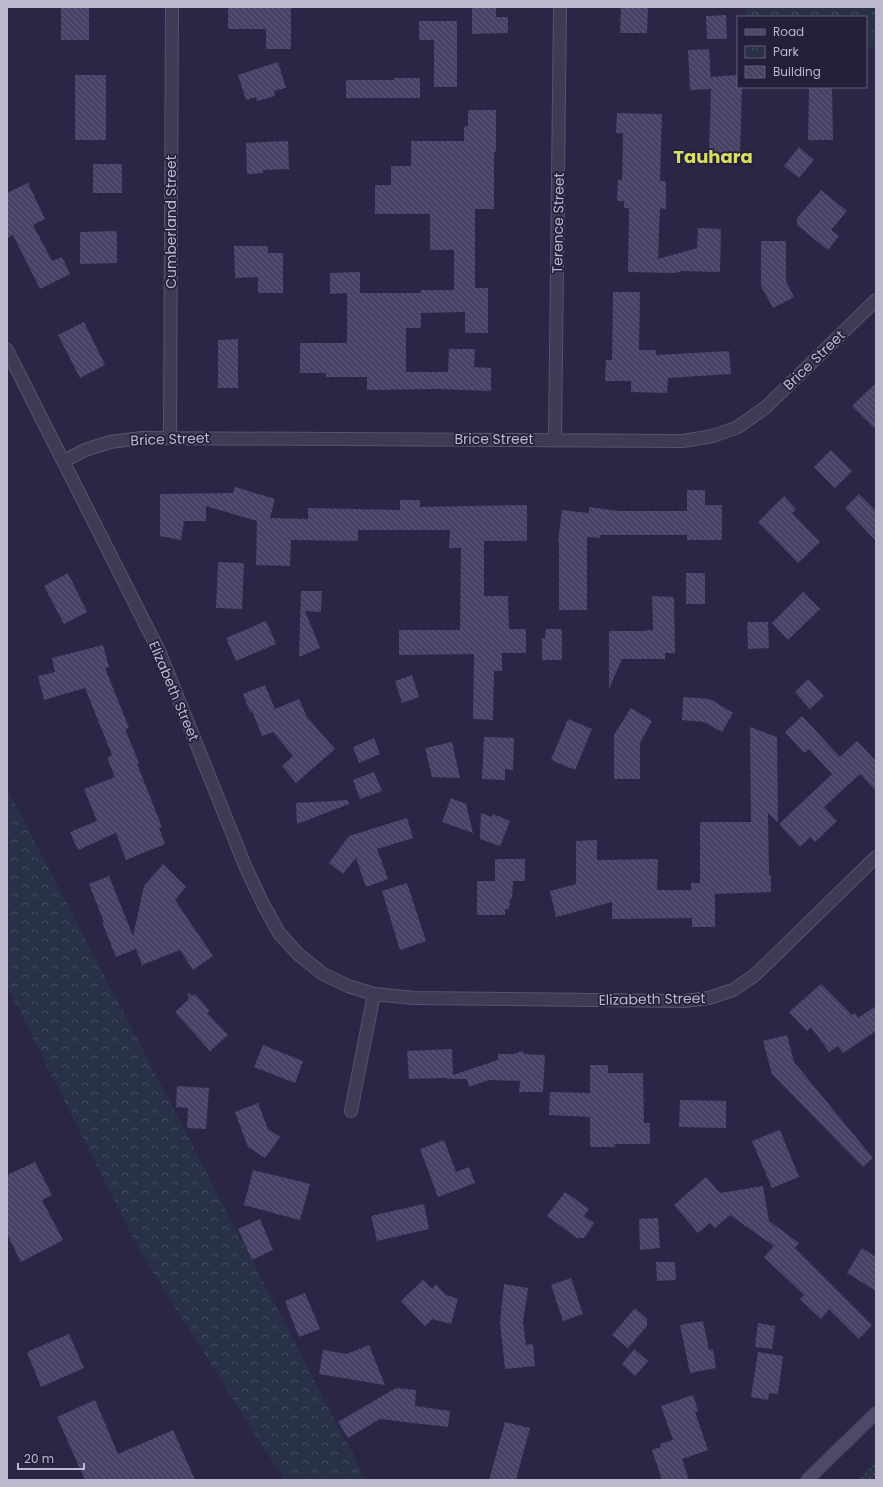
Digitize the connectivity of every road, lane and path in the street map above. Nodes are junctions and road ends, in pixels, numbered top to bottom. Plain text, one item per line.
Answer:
1 (172, 7) edge
2 (560, 7) edge
3 (876, 300) edge
4 (7, 350) edge
5 (170, 438) junction
6 (555, 440) junction
7 (64, 461) junction
8 (876, 857) edge
9 (374, 994) junction
10 (351, 1111) dead end
11 (876, 1413) edge
12 (807, 1480) edge

1 - 5 street, Cumberland Street
2 - 6 street, Terence Street
3 - 6 street, Brice Street
4 - 7 street, Elizabeth Street
5 - 6 street, Brice Street
5 - 7 street, Brice Street
7 - 9 street, Elizabeth Street
8 - 9 street, Elizabeth Street
9 - 10 street
11 - 12 main road

